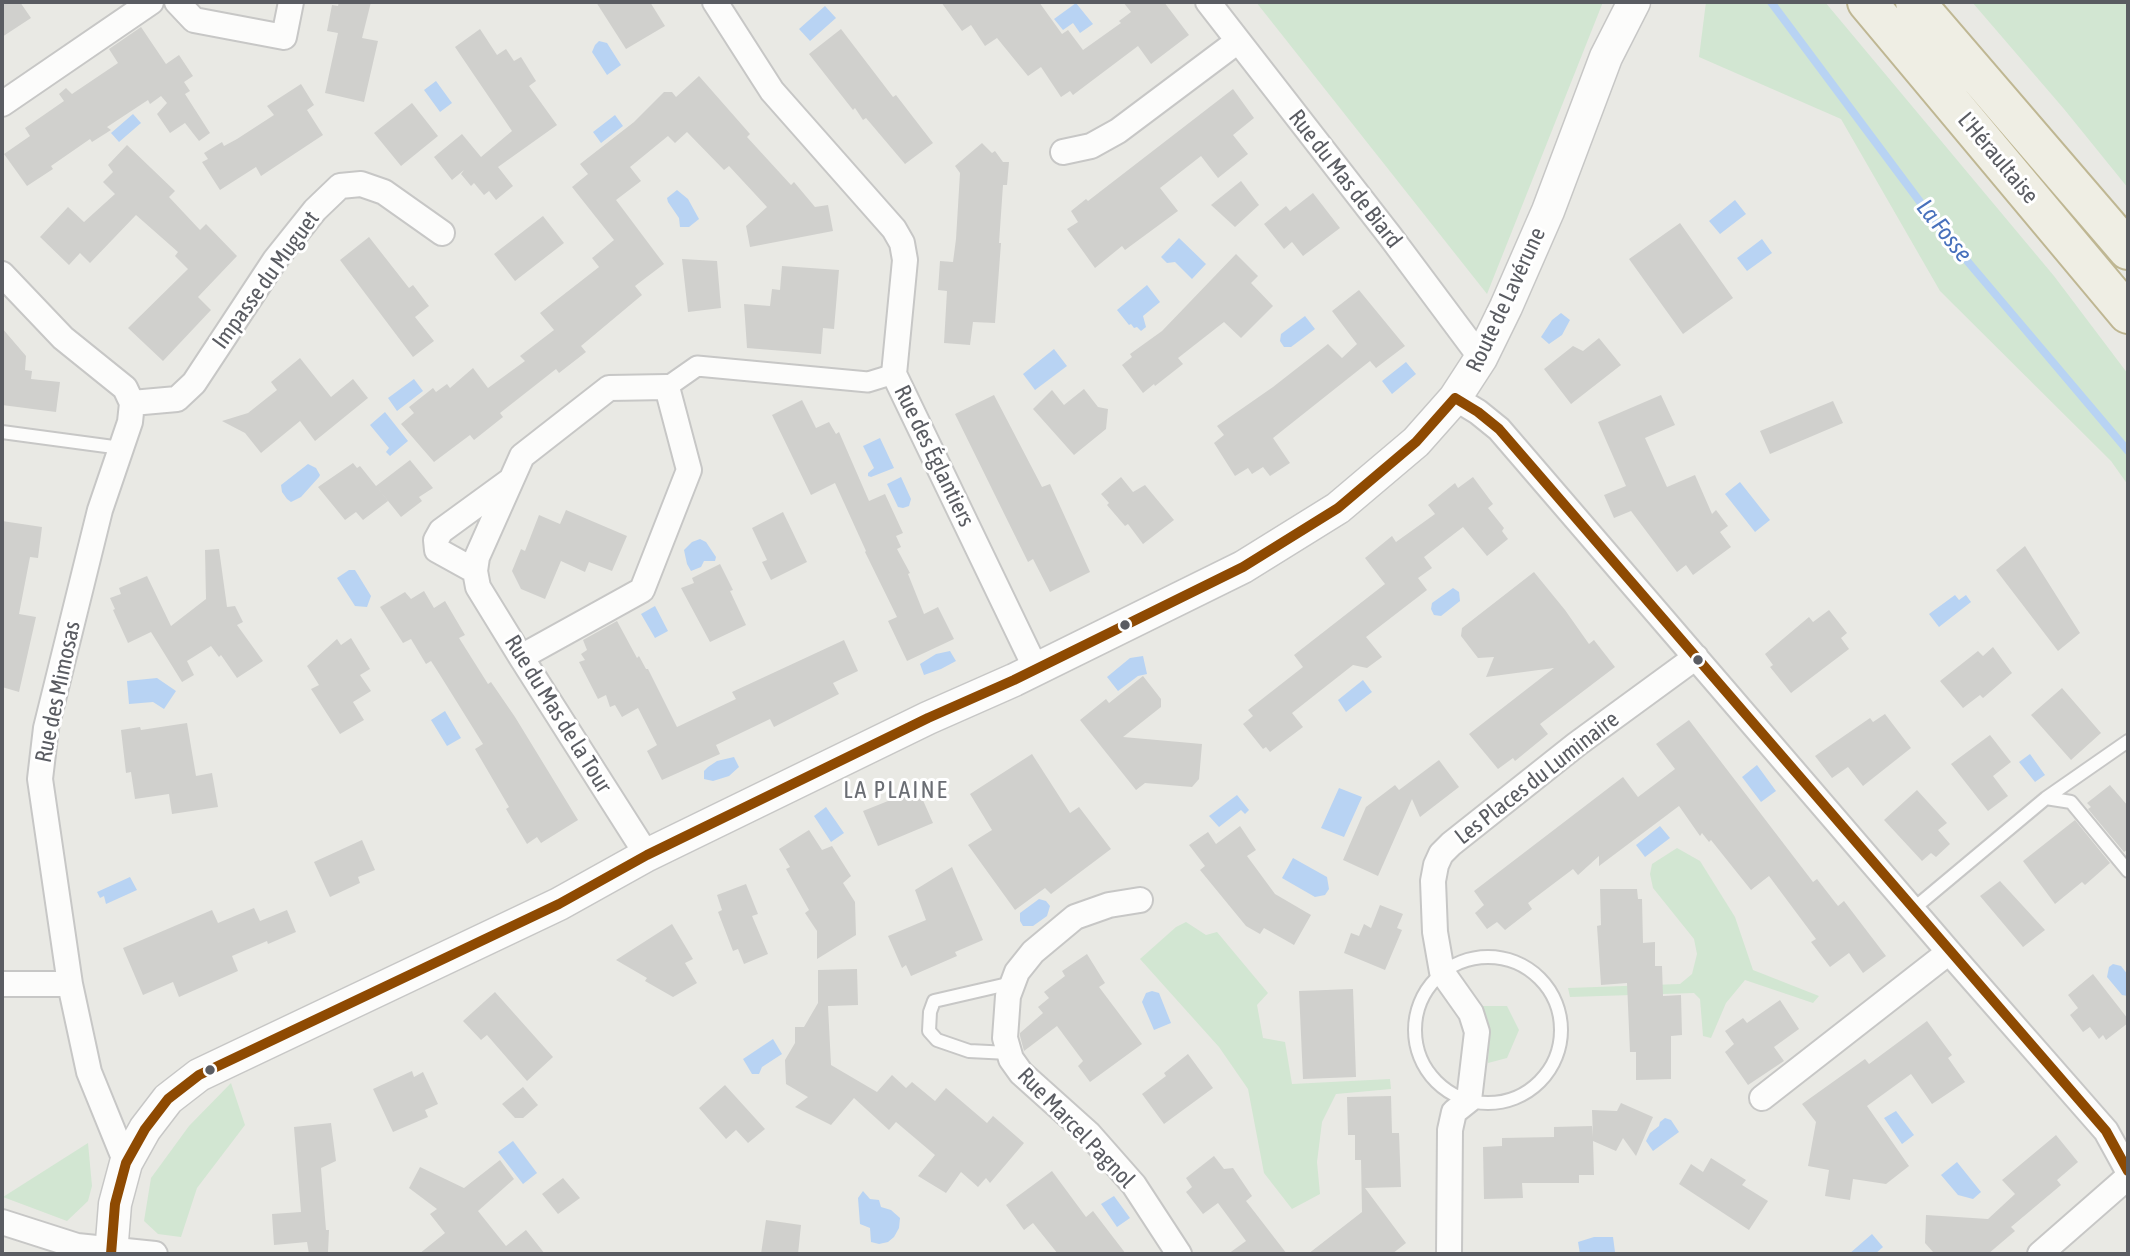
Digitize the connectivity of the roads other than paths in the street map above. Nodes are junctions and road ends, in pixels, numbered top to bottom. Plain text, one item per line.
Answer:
1 (152, 2) edge
2 (177, 2) edge
3 (292, 2) edge
4 (715, 2) edge
5 (1208, 2) edge
6 (1634, 2) edge
7 (1867, 2) edge
8 (1915, 2) edge
9 (1238, 41) junction
10 (2, 104) edge
11 (1063, 152) dead end
12 (442, 233) dead end
13 (2128, 250) edge
14 (2, 274) edge
15 (2128, 314) edge
16 (1481, 358) junction
17 (894, 374) junction
18 (667, 387) junction
19 (1455, 398) junction
20 (132, 403) junction
21 (2, 432) edge
22 (121, 448) junction
23 (511, 480) junction
24 (475, 571) junction
25 (521, 657) junction
26 (1696, 657) junction
27 (1037, 669) junction
28 (2128, 741) edge
29 (2046, 798) junction
30 (647, 855) junction
31 (2128, 871) edge
32 (1140, 900) dead end
33 (1912, 910) junction
34 (1949, 952) junction
35 (1442, 972) junction
36 (1013, 983) junction
37 (2, 984) edge
38 (70, 984) junction
39 (1009, 1053) junction
40 (1762, 1098) dead end
41 (1469, 1100) junction
42 (127, 1163) junction
43 (2128, 1171) edge
44 (2128, 1177) edge
45 (2, 1222) edge
46 (110, 1252) edge
47 (155, 1254) edge
48 (1180, 1254) edge
49 (1449, 1254) edge
50 (2040, 1254) edge

1 - 10 street
2 - 3 street
4 - 17 street, Rue des Églantiers
5 - 9 street, Rue du Mas de Biard
6 - 16 street, Route de Lavérune
7 - 15 highway, L'Héraultaise
8 - 13 highway, L'Héraultaise
9 - 11 street
9 - 16 street, Rue du Mas de Biard
12 - 20 street, Impasse du Muguet
14 - 20 street
16 - 19 street, Route de Lavérune
17 - 18 street
17 - 27 street, Rue des Églantiers
18 - 23 street
18 - 25 street
19 - 26 street
19 - 27 street, Route de Lavérune
20 - 22 street, Rue des Mimosas
21 - 22 lane
22 - 38 street, Rue des Mimosas
23 - 24 street
23 - 24 street
24 - 25 street, Rue du Mas de la Tour
25 - 30 street, Rue du Mas de la Tour
26 - 33 street
26 - 35 street, Les Places du Luminaire
27 - 30 street, Route de Lavérune
28 - 29 lane
29 - 31 lane
29 - 33 lane
30 - 42 street, Route de Lavérune
32 - 36 street, Rue Marcel Pagnol
33 - 34 street
34 - 40 street
34 - 43 street
35 - 41 street, Les Places du Luminaire
35 - 41 lane
35 - 41 lane
36 - 39 street, Rue Marcel Pagnol
36 - 39 lane
37 - 38 street
38 - 42 street, Rue des Mimosas
39 - 48 street, Rue Marcel Pagnol
41 - 49 street, Les Places du Luminaire
42 - 46 street, Route de Lavérune
44 - 50 street
45 - 46 street
46 - 47 street

